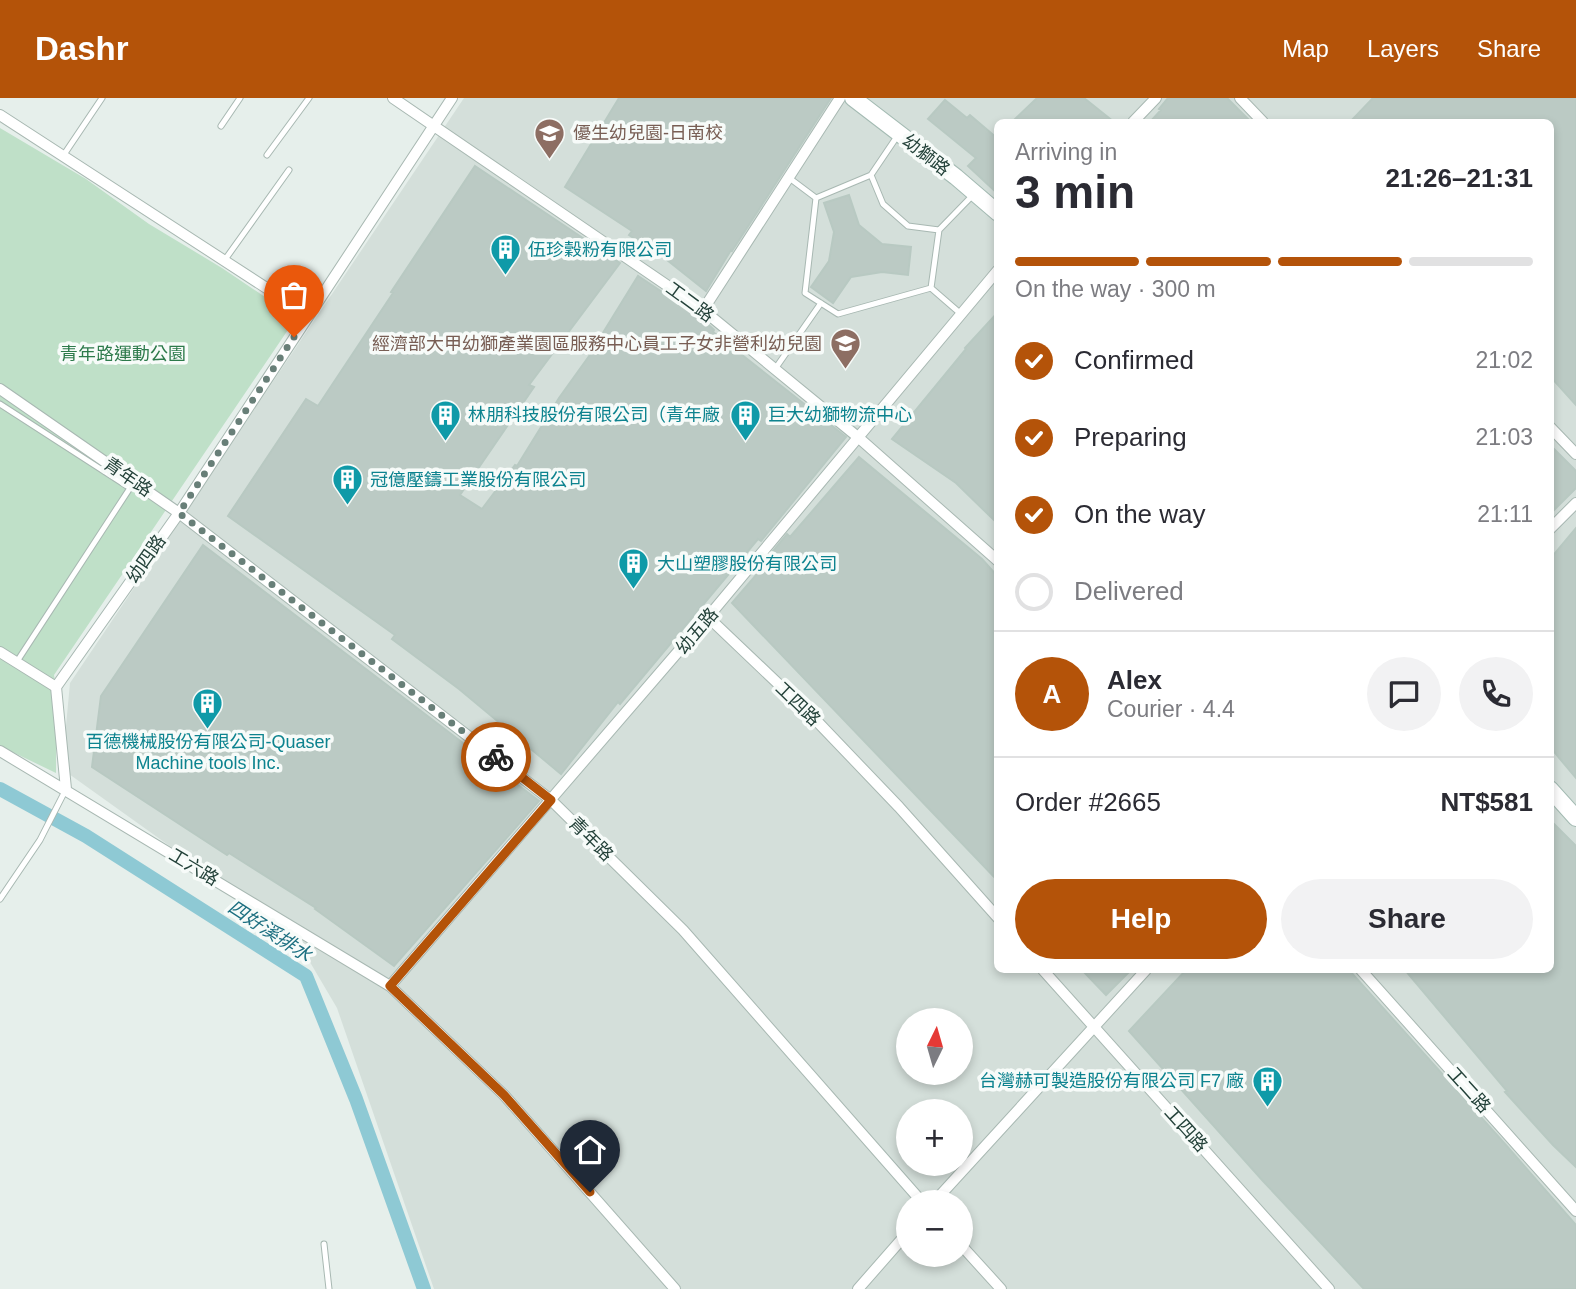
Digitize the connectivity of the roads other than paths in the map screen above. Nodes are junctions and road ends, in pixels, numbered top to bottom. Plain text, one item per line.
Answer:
1 (102, 98) edge
2 (240, 98) edge
3 (309, 98) edge
4 (393, 98) edge
5 (452, 98) edge
6 (840, 98) edge
7 (853, 98) edge
8 (1156, 98) edge
9 (1240, 98) edge
10 (0, 115) edge
11 (1136, 119) edge
12 (1260, 119) edge
13 (434, 125) junction
14 (221, 126) dead end
15 (899, 134) junction
16 (267, 155) dead end
17 (63, 156) junction
18 (289, 170) dead end
19 (872, 176) junction
20 (788, 177) junction
21 (974, 193) junction
22 (816, 198) junction
23 (994, 210) edge
24 (939, 230) junction
25 (224, 261) junction
26 (994, 275) edge
27 (931, 288) junction
28 (821, 303) junction
29 (702, 310) junction
30 (961, 314) junction
31 (308, 315) junction
32 (775, 369) junction
33 (0, 389) edge
34 (0, 404) edge
35 (1554, 431) edge
36 (859, 438) junction
37 (1576, 454) edge
38 (1576, 503) edge
39 (179, 513) junction
40 (1554, 525) edge
41 (994, 557) edge
42 (708, 617) junction
43 (0, 652) edge
44 (16, 663) junction
45 (56, 687) junction
46 (0, 751) edge
47 (66, 789) junction
48 (1554, 793) edge
49 (551, 800) junction
50 (1576, 818) edge
51 (0, 900) edge
52 (994, 914) edge
53 (1046, 973) edge
54 (1143, 973) edge
55 (1365, 973) edge
56 (390, 986) junction
57 (1093, 1026) junction
58 (911, 1190) edge
59 (945, 1190) edge
60 (1576, 1211) edge
61 (324, 1244) dead end
62 (896, 1246) edge
63 (973, 1258) edge
64 (329, 1289) edge
65 (675, 1289) edge
66 (858, 1289) edge
67 (1001, 1289) edge
68 (1329, 1289) edge

1 - 17 lane
2 - 14 lane
3 - 16 lane
4 - 13 street, 工二路
5 - 13 street, 幼四路
6 - 20 street
7 - 15 street, 幼獅路
8 - 11 street
9 - 12 street
10 - 17 street
13 - 29 street, 工二路
13 - 31 street, 幼四路
15 - 19 lane
15 - 21 street, 幼獅路
17 - 25 street
18 - 25 lane
19 - 22 lane
19 - 24 lane
20 - 22 lane
20 - 29 street
21 - 23 street, 幼獅路
21 - 24 lane
22 - 28 lane
24 - 27 lane
25 - 31 street
26 - 30 street, 幼五路
27 - 28 lane
27 - 30 lane
28 - 32 lane
29 - 32 street, 工二路
30 - 36 street, 幼五路
31 - 39 street, 幼四路
32 - 36 street, 工二路
33 - 39 street, 青年路
34 - 44 lane
35 - 37 street
36 - 41 street, 工二路
36 - 42 street, 幼五路
38 - 40 street
39 - 45 street, 幼四路
39 - 49 street, 青年路
42 - 49 street, 幼五路
42 - 52 street, 工四路
43 - 44 street
44 - 45 street
45 - 47 street
46 - 47 street, 工六路
47 - 51 lane
47 - 56 street, 工六路
48 - 50 street
49 - 56 street, 幼五路
49 - 58 street, 青年路
53 - 57 street, 工四路
54 - 57 street
55 - 60 street, 工二路
56 - 65 street, 工六路
57 - 59 street
57 - 68 street, 工四路
61 - 64 lane
62 - 66 street
63 - 67 street

